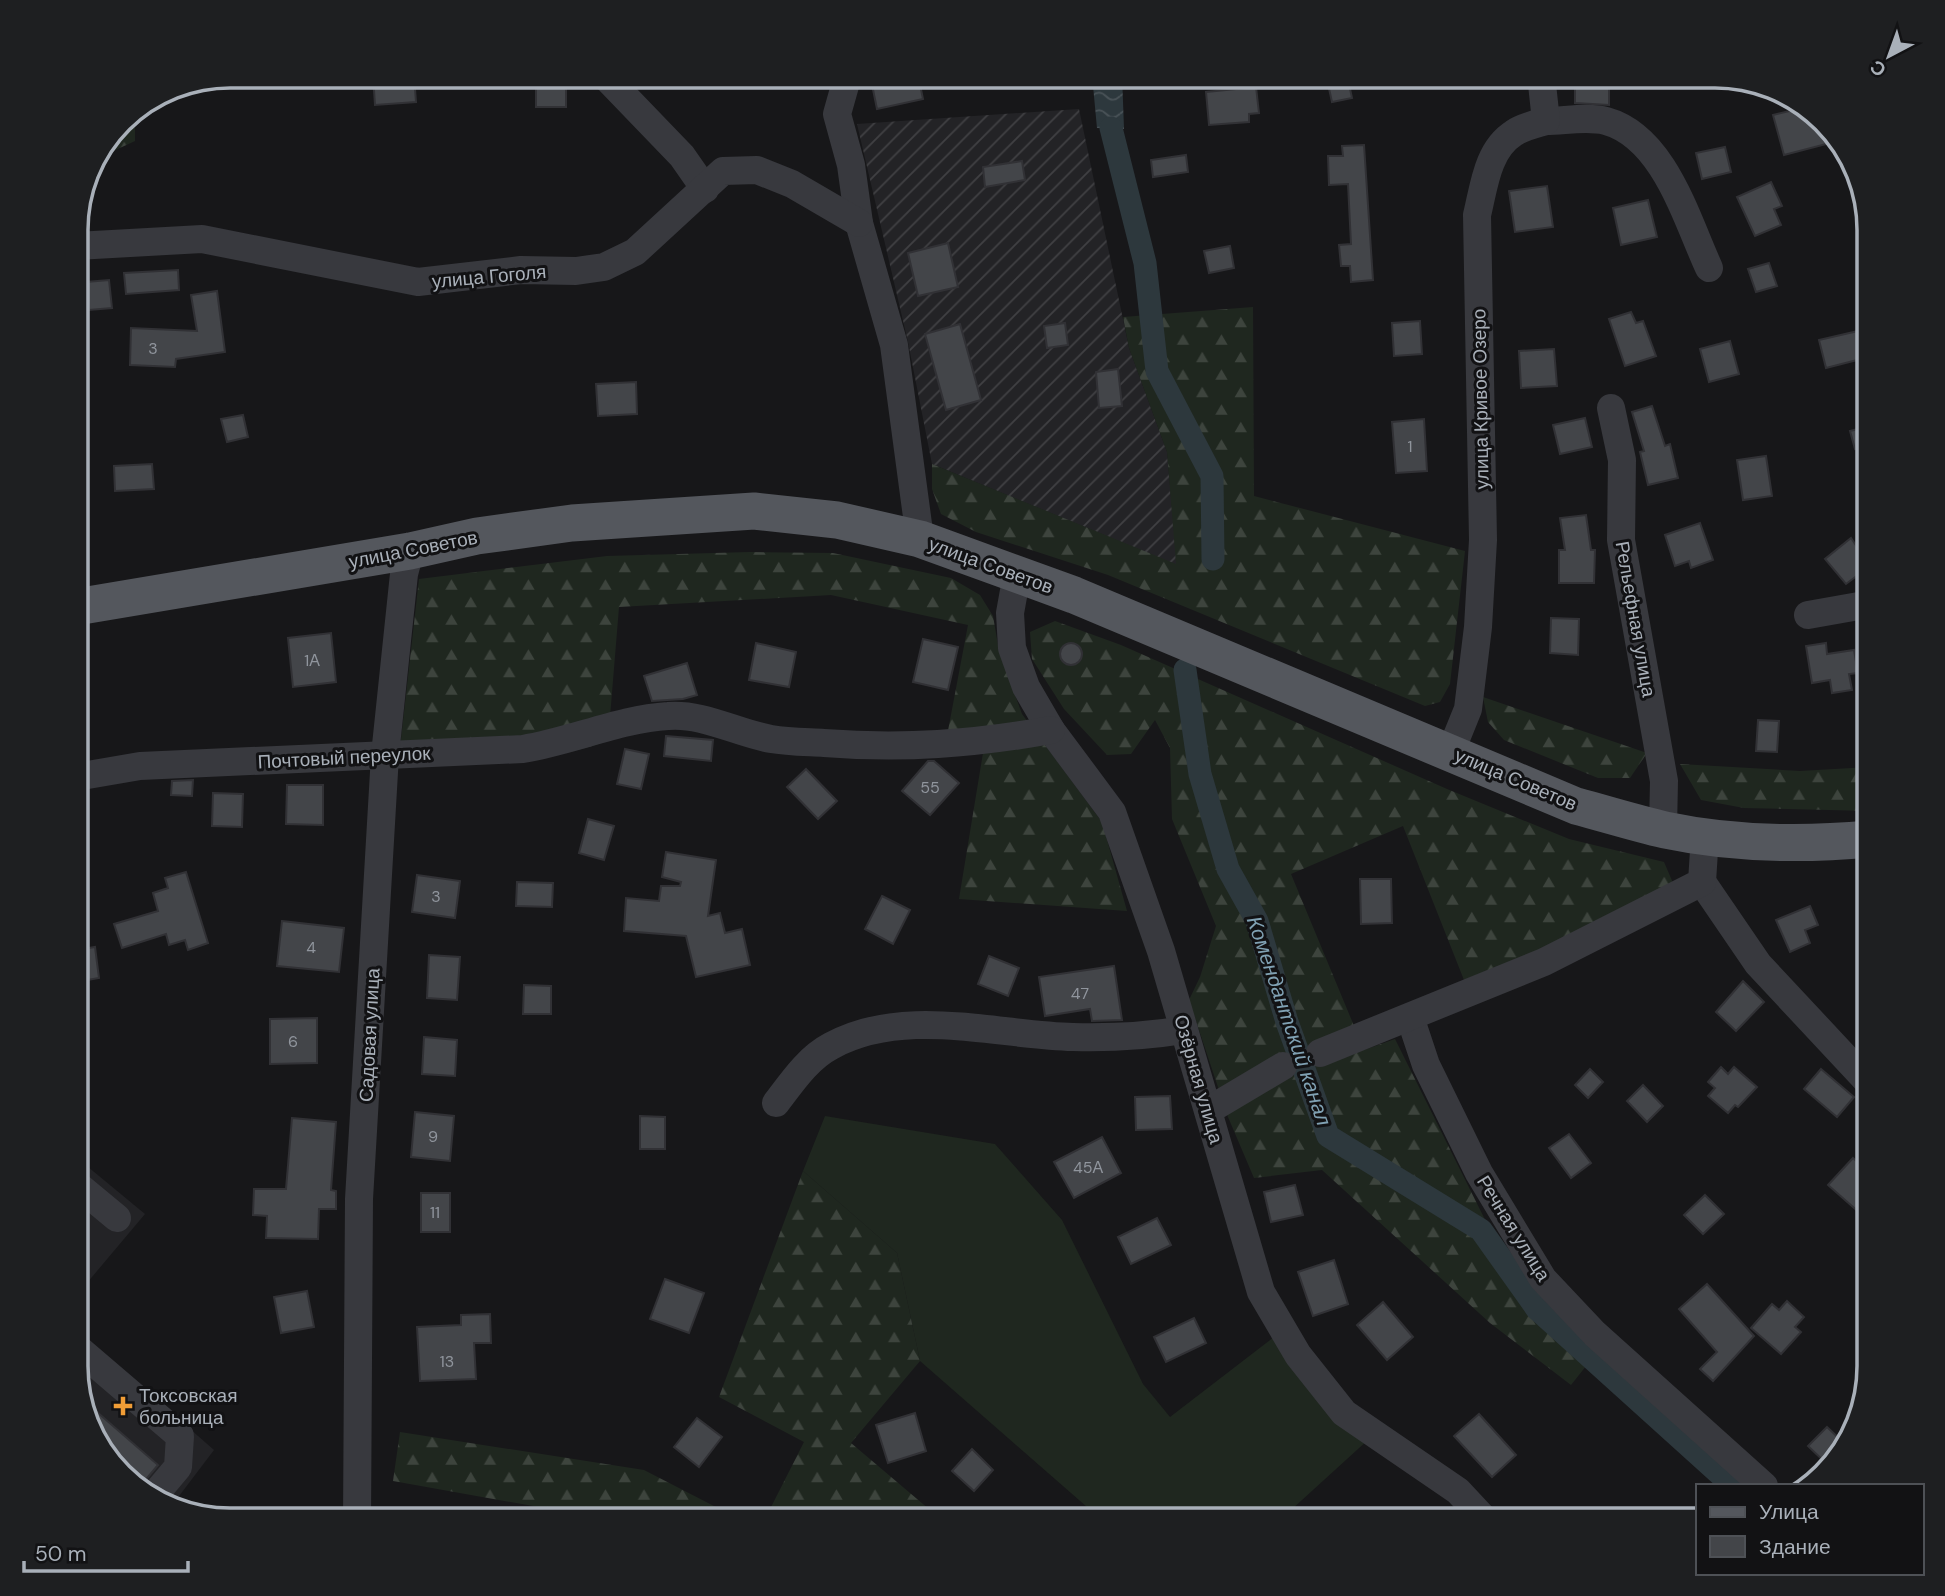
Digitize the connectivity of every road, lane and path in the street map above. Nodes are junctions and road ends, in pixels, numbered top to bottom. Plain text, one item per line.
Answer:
1 (617, 88) edge
2 (834, 88) edge
3 (844, 88) edge
4 (1542, 88) edge
5 (836, 114) junction
6 (1546, 121) junction
7 (705, 189) junction
8 (859, 223) junction
9 (88, 245) edge
10 (1709, 268) dead end
11 (1611, 408) dead end
12 (920, 539) junction
13 (410, 551) junction
14 (1017, 574) junction
15 (88, 605) edge
16 (1857, 606) edge
17 (1808, 615) dead end
18 (1051, 730) junction
19 (1451, 751) junction
20 (384, 755) junction
21 (88, 775) edge
22 (1663, 829) junction
23 (1705, 835) junction
24 (1857, 839) edge
25 (1702, 882) junction
26 (1410, 1017) junction
27 (1184, 1030) junction
28 (1320, 1053) dead end
29 (1283, 1066) dead end
30 (1857, 1070) edge
31 (776, 1103) dead end
32 (1209, 1110) junction
33 (88, 1194) edge
34 (117, 1218) dead end
35 (88, 1357) edge
36 (1762, 1484) edge
37 (159, 1489) edge
38 (357, 1508) edge
39 (1474, 1508) edge

1 - 7 street
2 - 5 street
3 - 5 street
4 - 6 street
5 - 8 street
6 - 10 street
6 - 19 street, улица Кривое Озеро
7 - 8 street, улица Гоголя
7 - 9 street, улица Гоголя
8 - 12 street
11 - 22 street, Рельефная улица
12 - 13 main road, улица Советов
12 - 14 main road, улица Советов
13 - 15 main road, улица Советов
13 - 20 street, Садовая улица
14 - 18 street, Озёрная улица
14 - 19 main road, улица Советов
16 - 17 street
18 - 20 street, Почтовый переулок
18 - 27 street, Озёрная улица
19 - 22 main road, улица Советов
20 - 21 street, Почтовый переулок
20 - 38 street, Садовая улица
22 - 23 main road, улица Советов
23 - 24 main road, улица Советов
23 - 25 street
25 - 26 street
25 - 30 street
26 - 28 street
26 - 36 street, Речная улица
27 - 31 street
27 - 32 street, Озёрная улица
29 - 32 street
32 - 39 street, Озёрная улица
33 - 34 street
35 - 37 street

